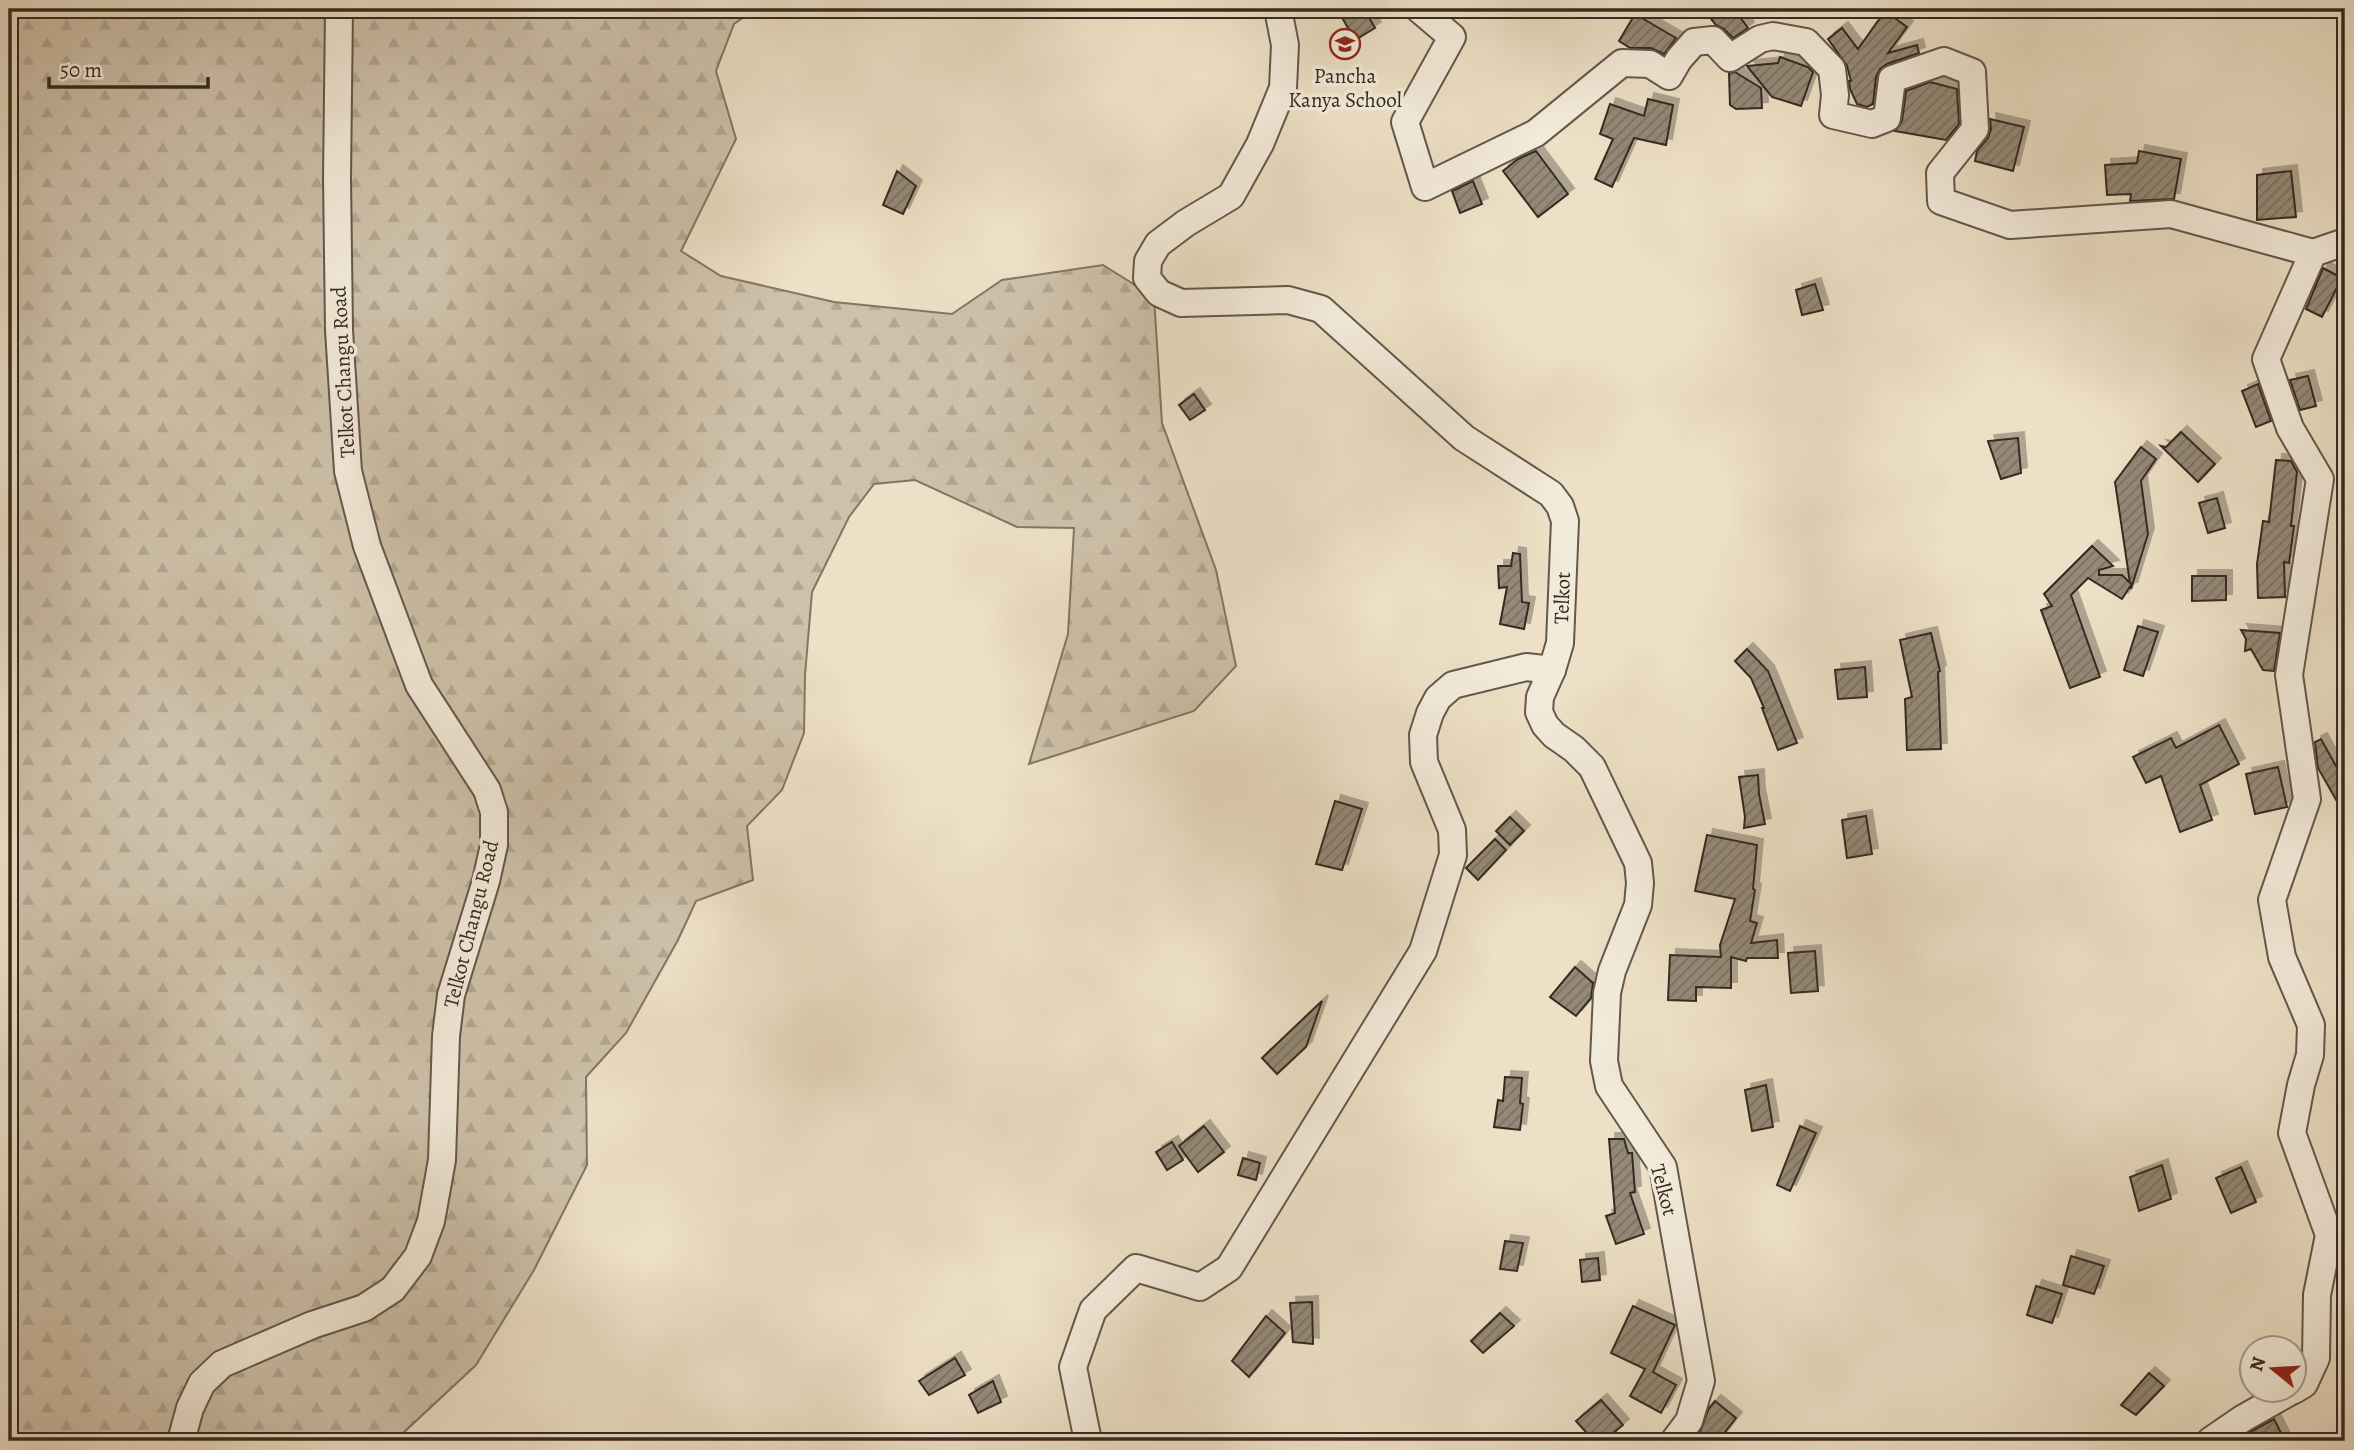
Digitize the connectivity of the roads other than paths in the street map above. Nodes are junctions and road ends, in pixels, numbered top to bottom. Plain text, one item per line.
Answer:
1 (338, 9) edge
2 (1279, 9) edge
3 (1419, 9) edge
4 (2345, 242) edge
5 (2313, 253) junction
6 (1552, 670) junction
7 (2308, 1375) edge
8 (2269, 1404) edge
9 (181, 1441) edge
10 (1088, 1441) edge
11 (1674, 1441) edge
12 (2210, 1441) edge

1 - 9 street, Telkot Changu Road
2 - 6 street, Telkot
3 - 5 street
4 - 5 street
5 - 7 street
6 - 10 street
6 - 11 street, Telkot
8 - 12 street

